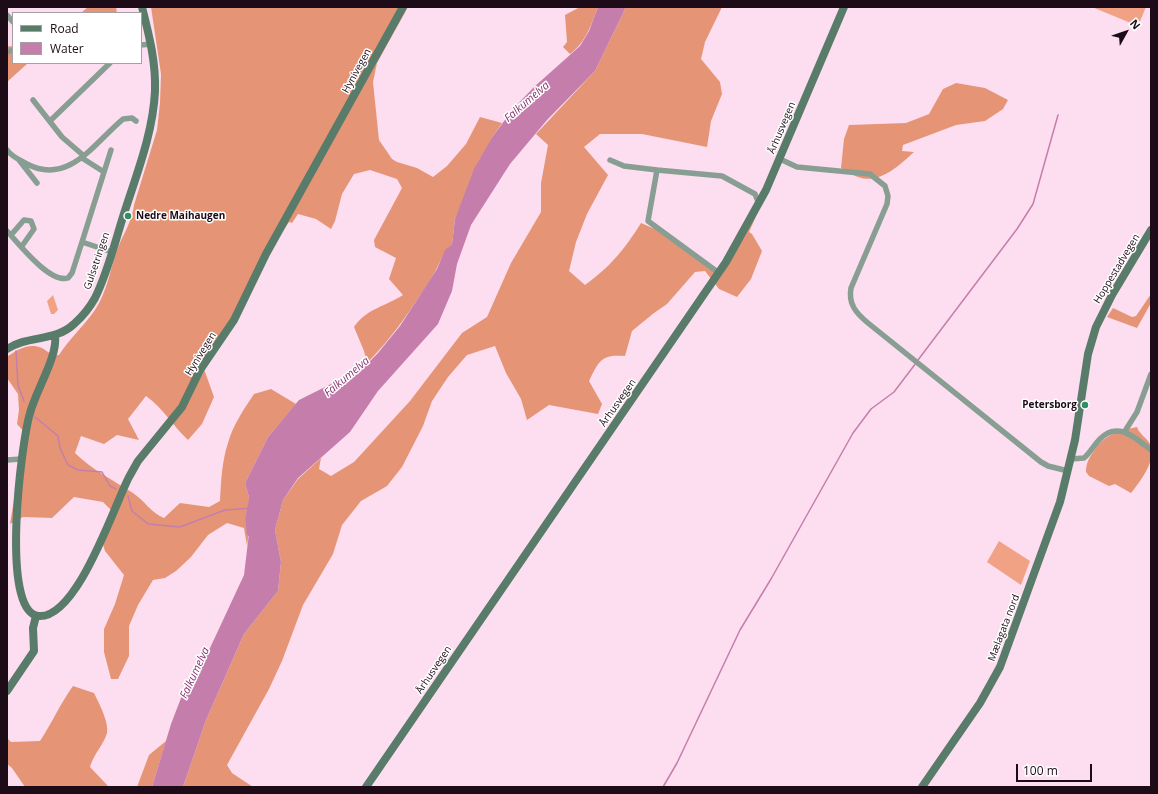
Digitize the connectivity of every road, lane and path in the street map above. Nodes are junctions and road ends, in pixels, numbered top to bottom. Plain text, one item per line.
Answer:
1 (142, 7) edge
2 (403, 7) edge
3 (844, 7) edge
4 (151, 44) junction
5 (142, 45) edge
6 (109, 64) edge
7 (33, 100) dead end
8 (50, 121) junction
9 (136, 122) dead end
10 (7, 150) edge
11 (111, 150) dead end
12 (83, 157) junction
13 (780, 159) junction
14 (19, 160) junction
15 (610, 160) dead end
16 (657, 170) junction
17 (104, 172) junction
18 (37, 182) dead end
19 (766, 190) junction
20 (755, 194) junction
21 (759, 204) junction
22 (1151, 230) edge
23 (9, 233) edge
24 (82, 242) junction
25 (22, 246) junction
26 (112, 252) junction
27 (719, 273) junction
28 (55, 336) junction
29 (7, 349) edge
30 (1151, 374) edge
31 (1125, 431) junction
32 (1151, 450) edge
33 (21, 459) junction
34 (7, 460) edge
35 (1071, 460) junction
36 (1068, 471) junction
37 (36, 616) junction
38 (7, 691) edge
39 (366, 787) edge
40 (922, 787) edge

1 - 4 street, Gulsetringen
2 - 37 street, Hynivegen
3 - 13 street, Århusvegen
4 - 5 street
4 - 26 street, Gulsetringen
6 - 8 street
7 - 8 street
8 - 12 street
9 - 12 street
10 - 14 street
11 - 17 street
12 - 14 street
12 - 17 street
13 - 19 street, Århusvegen
13 - 36 street
14 - 18 street
15 - 16 street
16 - 20 street
16 - 27 street
17 - 24 street
19 - 20 street
19 - 21 street, Århusvegen
20 - 21 street
21 - 27 street, Århusvegen
22 - 35 street, Hoppestadvegen
23 - 25 street
23 - 25 street
24 - 25 street
24 - 26 street
26 - 28 street, Gulsetringen
27 - 39 street, Århusvegen
28 - 29 street
28 - 33 street
30 - 31 street
31 - 32 street
31 - 35 street
33 - 34 street
33 - 37 street
35 - 36 street, Mælagata nord
36 - 40 street, Mælagata nord
37 - 38 street

